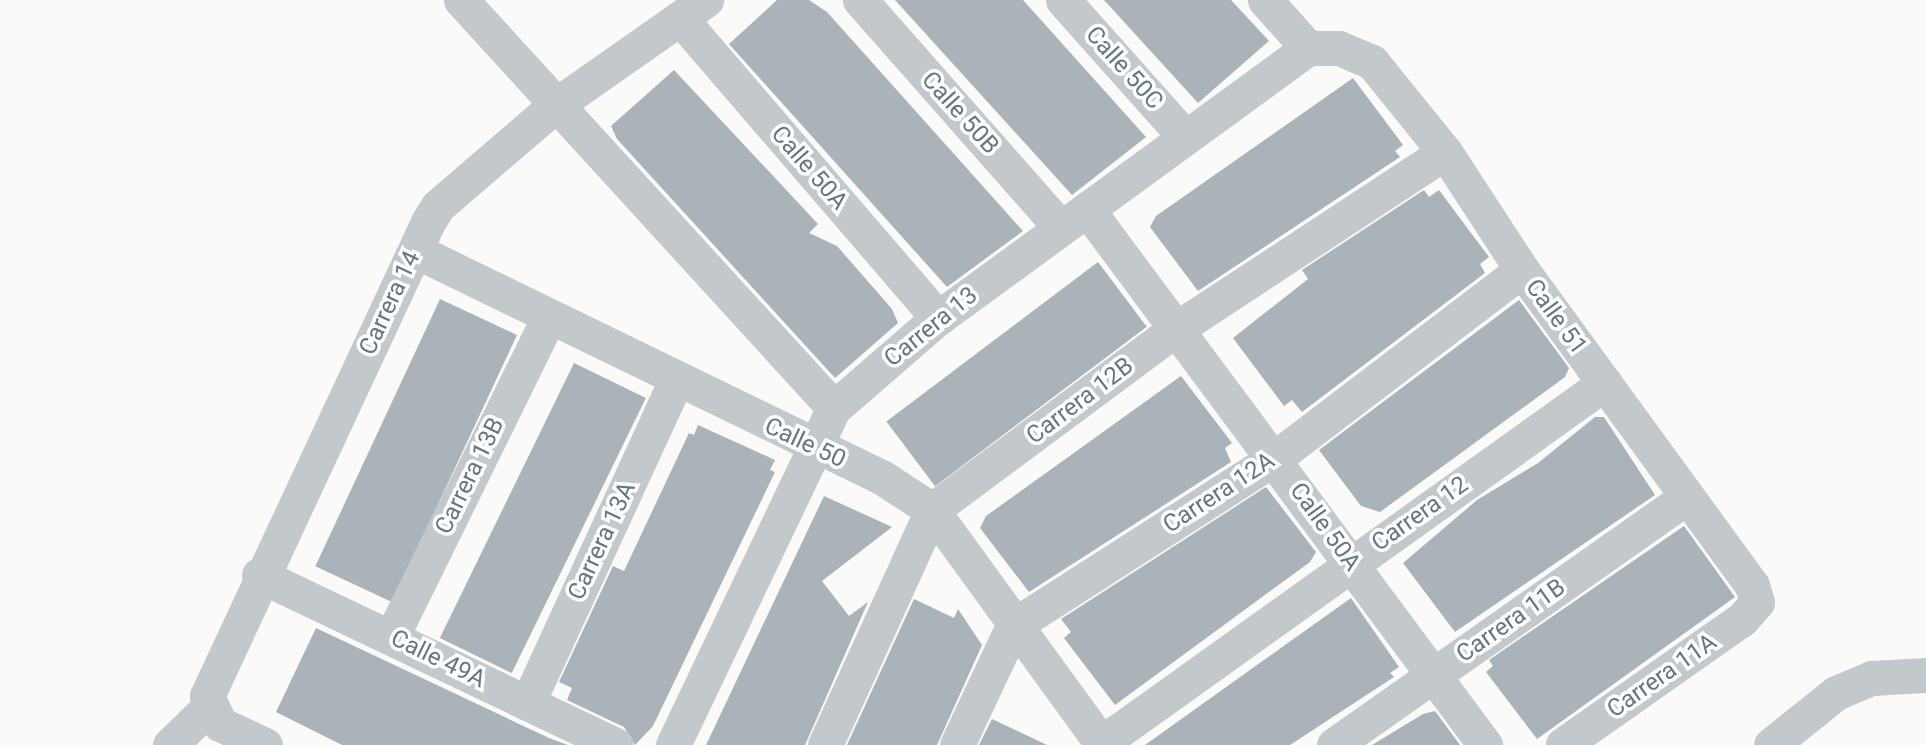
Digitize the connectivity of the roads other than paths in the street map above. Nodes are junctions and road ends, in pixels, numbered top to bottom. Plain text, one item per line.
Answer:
1 (460, 0) edge
2 (860, 0) edge
3 (1063, 0) edge
4 (1265, 0) edge
5 (693, 9) edge
6 (1324, 48) junction
7 (554, 107) junction
8 (1184, 136) junction
9 (1446, 152) junction
10 (1074, 218) junction
11 (416, 251) junction
12 (1522, 270) junction
13 (549, 317) junction
14 (938, 318) junction
15 (1176, 329) junction
16 (676, 380) junction
17 (1605, 383) junction
18 (834, 408) junction
19 (815, 450) junction
20 (1275, 458) junction
21 (1687, 497) junction
22 (932, 510) junction
23 (1351, 563) junction
24 (259, 575) junction
25 (1757, 603) joint
26 (1013, 626) junction
27 (392, 636) junction
28 (1433, 675) junction
29 (1926, 675) edge
30 (528, 702) junction
31 (208, 708) junction
32 (1101, 744) edge
33 (170, 745) edge
34 (265, 745) edge
35 (615, 745) edge
36 (673, 745) edge
37 (825, 745) edge
38 (957, 745) edge
39 (1334, 745) edge
40 (1485, 745) edge
41 (1563, 745) edge
42 (1771, 745) edge

1 - 7 street, Calle 50
2 - 10 street, Calle 50B
3 - 8 street, Calle 50C
4 - 6 street, Calle 51
5 - 7 street, Carrera 14
5 - 14 street, Calle 50A
6 - 8 street, Carrera 13
6 - 9 street, Calle 51
7 - 11 street, Carrera 14
7 - 18 street, Calle 50
8 - 10 street, Carrera 13
9 - 12 street, Calle 51
9 - 15 street, Carrera 12B
10 - 14 street, Carrera 13
10 - 15 street, Calle 50A
11 - 13 street, Calle 50
11 - 24 street, Carrera 14
12 - 17 street, Calle 51
12 - 20 street, Carrera 12A
13 - 16 street, Calle 50
13 - 27 street, Carrera 13B
14 - 18 street, Carrera 13
15 - 20 street, Calle 50A
15 - 22 street, Carrera 12B
16 - 19 street, Calle 50
16 - 30 street, Carrera 13A
17 - 21 street, Calle 51
17 - 23 street, Carrera 12
18 - 19 street, Carrera 13
19 - 22 street, Calle 50
19 - 36 street, Carrera 13
20 - 23 street, Calle 50A
20 - 26 street, Carrera 12A
21 - 25 street, Calle 51
21 - 28 street, Carrera 11B
22 - 26 street, Calle 50
22 - 37 street, Carrera 12B
23 - 28 street, Calle 50A
23 - 32 street, Carrera 12
24 - 27 street, Calle 49A
24 - 31 street, Carrera 14
25 - 41 street, Carrera 11A
26 - 32 street, Calle 50
26 - 38 street
27 - 30 street, Calle 49A
28 - 39 street, Carrera 11B
28 - 40 street, Calle 50A
29 - 42 street
30 - 35 street, Calle 49A
31 - 33 street
31 - 34 street

